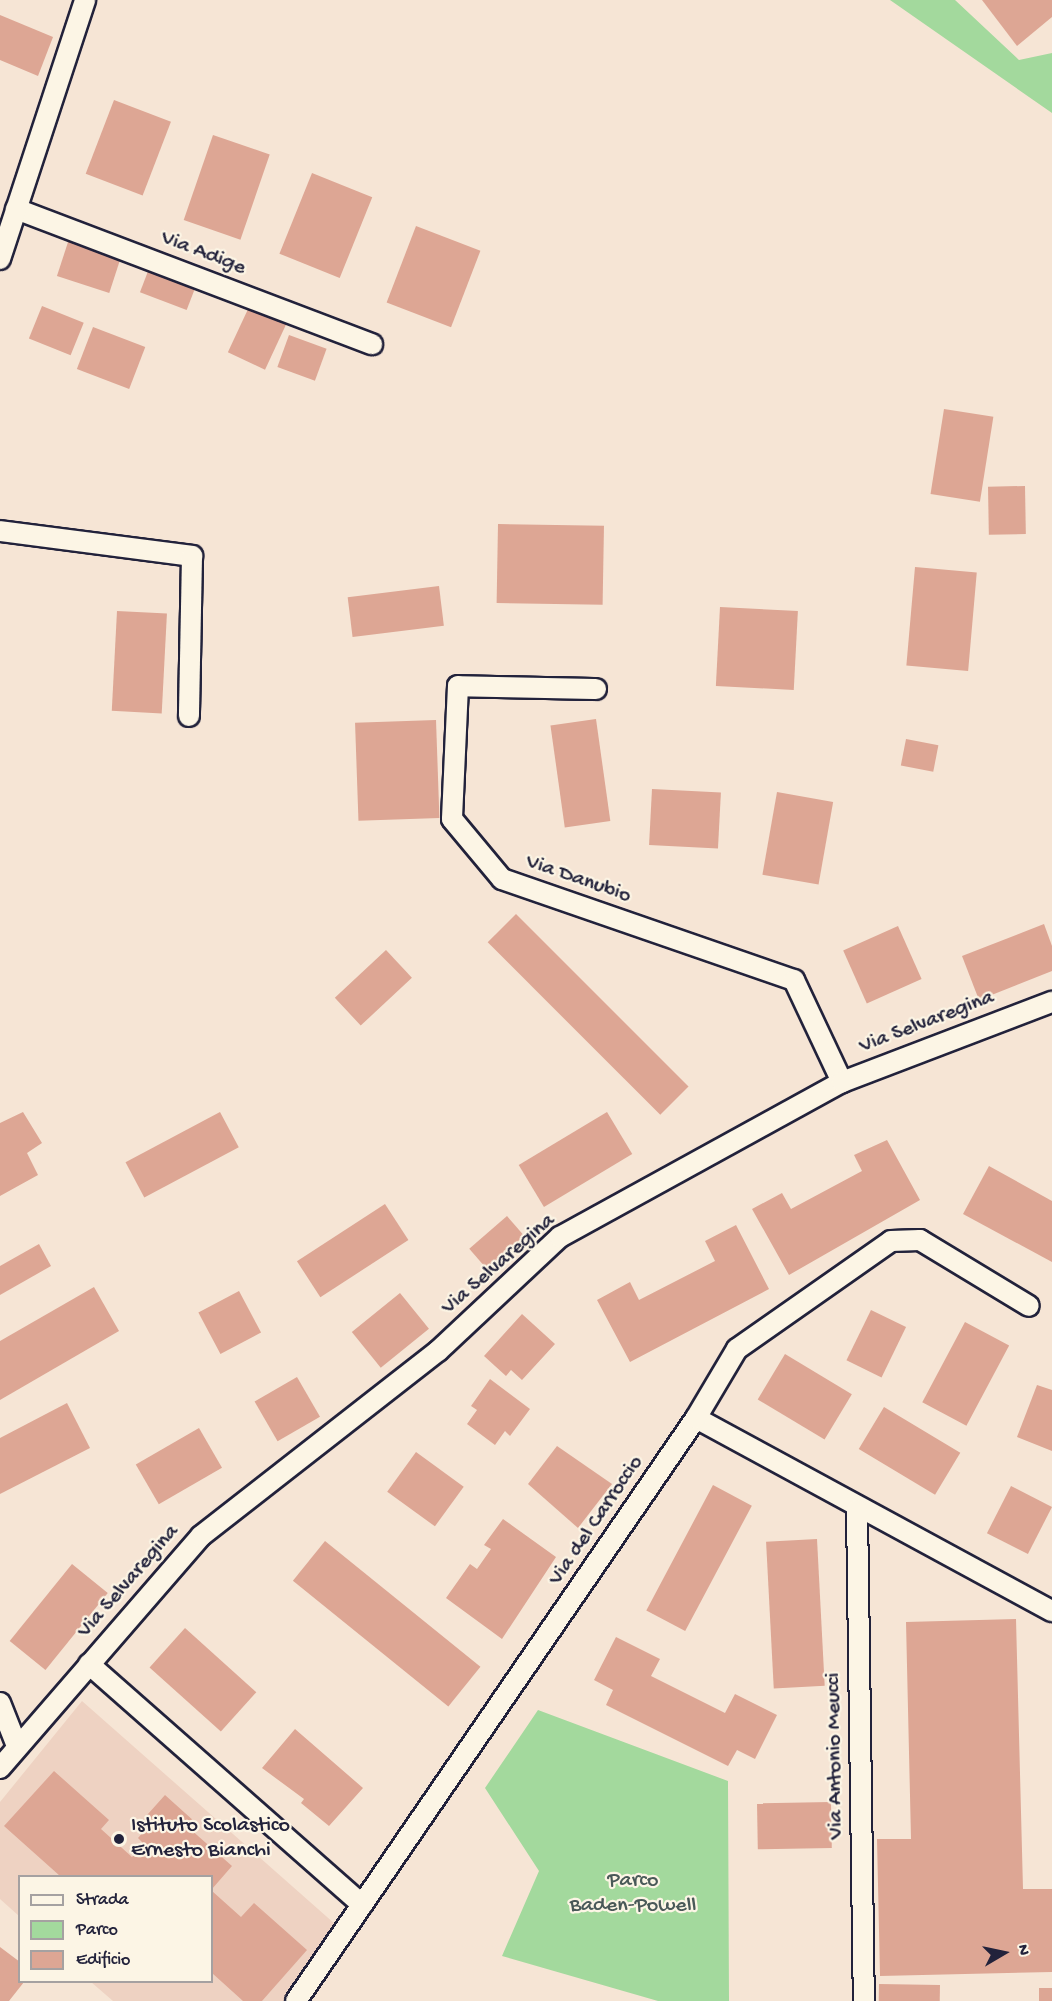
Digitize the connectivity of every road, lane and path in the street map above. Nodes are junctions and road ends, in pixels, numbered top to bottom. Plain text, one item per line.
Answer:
1 (85, 0) edge
2 (16, 208) junction
3 (0, 259) edge
4 (372, 344) dead end
5 (0, 531) edge
6 (596, 689) dead end
7 (189, 716) dead end
8 (1052, 1002) edge
9 (842, 1082) junction
10 (1029, 1306) dead end
11 (696, 1418) junction
12 (857, 1510) junction
13 (1052, 1611) edge
14 (89, 1664) junction
15 (0, 1703) edge
16 (17, 1746) junction
17 (0, 1768) edge
18 (362, 1905) junction
19 (296, 2001) edge
20 (864, 2001) edge

1 - 2 street
2 - 3 street
2 - 4 street, Via Adige
5 - 7 street
6 - 9 street, Via Danubio
8 - 9 street, Via Selvaregina
9 - 14 street, Via Selvaregina
10 - 11 street, Via del Carroccio
11 - 12 street
11 - 18 street, Via del Carroccio
12 - 13 street
12 - 20 street, Via Antonio Meucci
14 - 16 street, Via Selvaregina
14 - 18 street, Via Selvaregina
15 - 16 street
16 - 17 street, Via Selvaregina
18 - 19 street, Via del Carroccio

